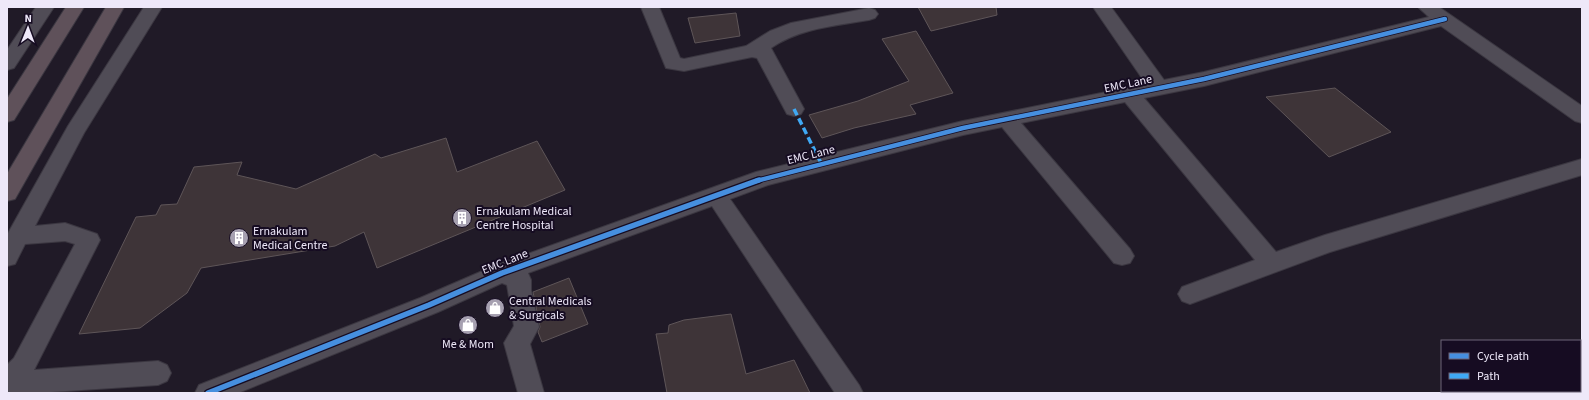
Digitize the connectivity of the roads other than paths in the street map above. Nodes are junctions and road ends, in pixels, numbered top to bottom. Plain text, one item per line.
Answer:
1 (45, 7) edge
2 (75, 7) edge
3 (115, 7) edge
4 (153, 7) edge
5 (650, 7) edge
6 (1102, 7) edge
7 (1427, 7) edge
8 (869, 14) dead end
9 (1445, 20) junction
10 (752, 51) junction
11 (7, 64) edge
12 (1159, 88) junction
13 (1130, 94) junction
14 (794, 109) dead end
15 (7, 115) edge
16 (1582, 116) edge
17 (1006, 119) junction
18 (1582, 167) edge
19 (7, 193) edge
20 (716, 195) junction
21 (19, 236) junction
22 (1122, 256) dead end
23 (7, 257) edge
24 (1271, 263) junction
25 (502, 273) junction
26 (1190, 294) dead end
27 (158, 373) dead end
28 (7, 383) edge
29 (208, 393) edge
30 (531, 393) edge
31 (850, 393) edge

1 - 11 street
2 - 15 highway
3 - 19 highway
4 - 21 street
5 - 10 street
6 - 12 street
7 - 9 street
8 - 10 street
9 - 12 street, EMC Lane
9 - 16 street
10 - 14 street
12 - 13 street, EMC Lane
13 - 17 street, EMC Lane
13 - 24 street
17 - 20 street, EMC Lane
17 - 22 street
18 - 24 street
20 - 25 street, EMC Lane
20 - 31 street
21 - 23 street
21 - 28 street
24 - 26 street
25 - 29 street, EMC Lane
25 - 30 street
27 - 28 street

